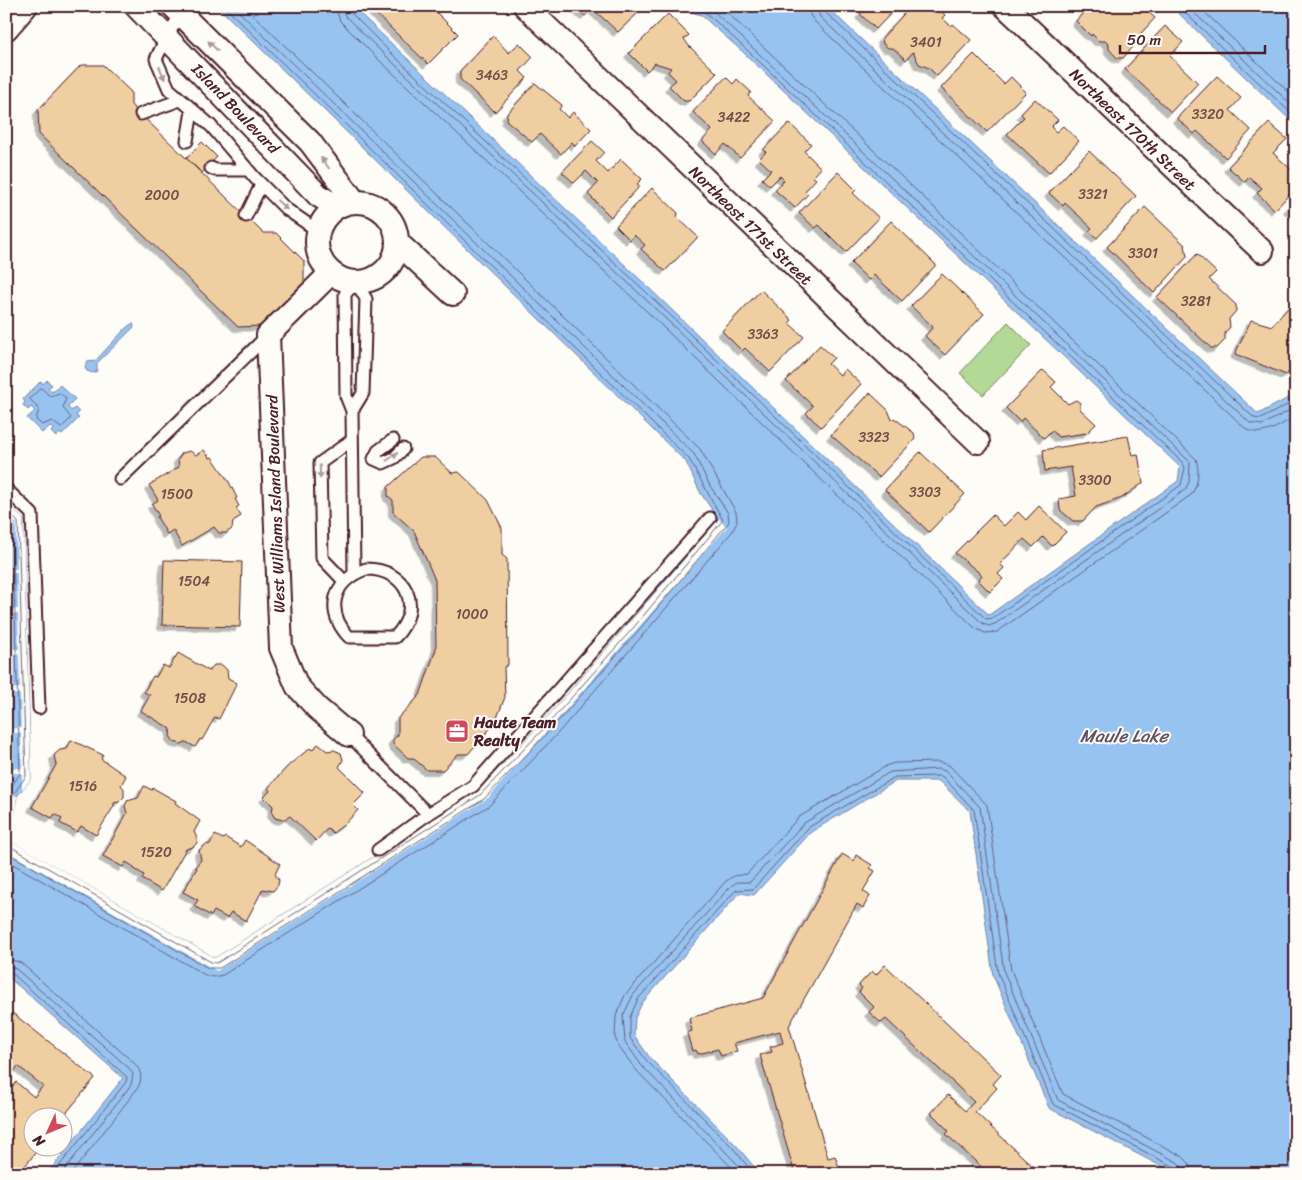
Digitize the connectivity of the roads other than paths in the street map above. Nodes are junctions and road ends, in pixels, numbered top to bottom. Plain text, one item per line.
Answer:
1 (26, 6) edge
2 (136, 6) edge
3 (525, 6) edge
4 (1005, 6) edge
5 (177, 10) edge
6 (6, 29) edge
7 (167, 36) junction
8 (180, 100) junction
9 (192, 111) junction
10 (141, 114) dead end
11 (187, 141) dead end
12 (211, 168) dead end
13 (248, 170) junction
14 (262, 185) junction
15 (346, 204) junction
16 (246, 216) dead end
17 (318, 231) junction
18 (397, 242) junction
19 (1262, 251) dead end
20 (331, 273) junction
21 (356, 282) junction
22 (454, 294) dead end
23 (268, 335) junction
24 (352, 411) junction
25 (352, 440) junction
26 (393, 440) dead end
27 (978, 442) dead end
28 (403, 449) dead end
29 (374, 459) junction
30 (353, 462) junction
31 (120, 479) dead end
32 (6, 489) edge
33 (710, 518) dead end
34 (354, 573) junction
35 (344, 581) junction
36 (39, 708) dead end
37 (349, 735) joint
38 (428, 814) junction
39 (378, 850) dead end

1 - 6 street
2 - 7 street, Island Boulevard
3 - 27 street, Northeast 171st Street
4 - 19 street, Northeast 170th Street
5 - 7 lane
15 -> 5 street, Island Boulevard
7 -> 8 lane
7 - 15 street, Island Boulevard
8 - 9 lane
8 - 10 lane
9 - 11 lane
9 - 13 lane
12 - 13 lane
13 - 14 lane
14 - 16 lane
14 -> 17 lane
15 - 17 street
15 - 18 street, Island Boulevard
17 - 20 street
18 - 21 street
18 - 22 street
20 - 21 street
20 - 23 street
21 - 24 lane
21 - 24 lane
23 - 31 lane
23 - 37 street, West Williams Island Boulevard
24 - 25 lane
25 - 30 lane
25 -> 35 lane
26 - 29 lane
29 -> 28 lane
29 - 30 lane
30 - 34 lane
32 - 36 lane
33 - 38 lane
34 - 35 lane
34 - 35 lane
37 - 38 lane
38 - 39 lane

